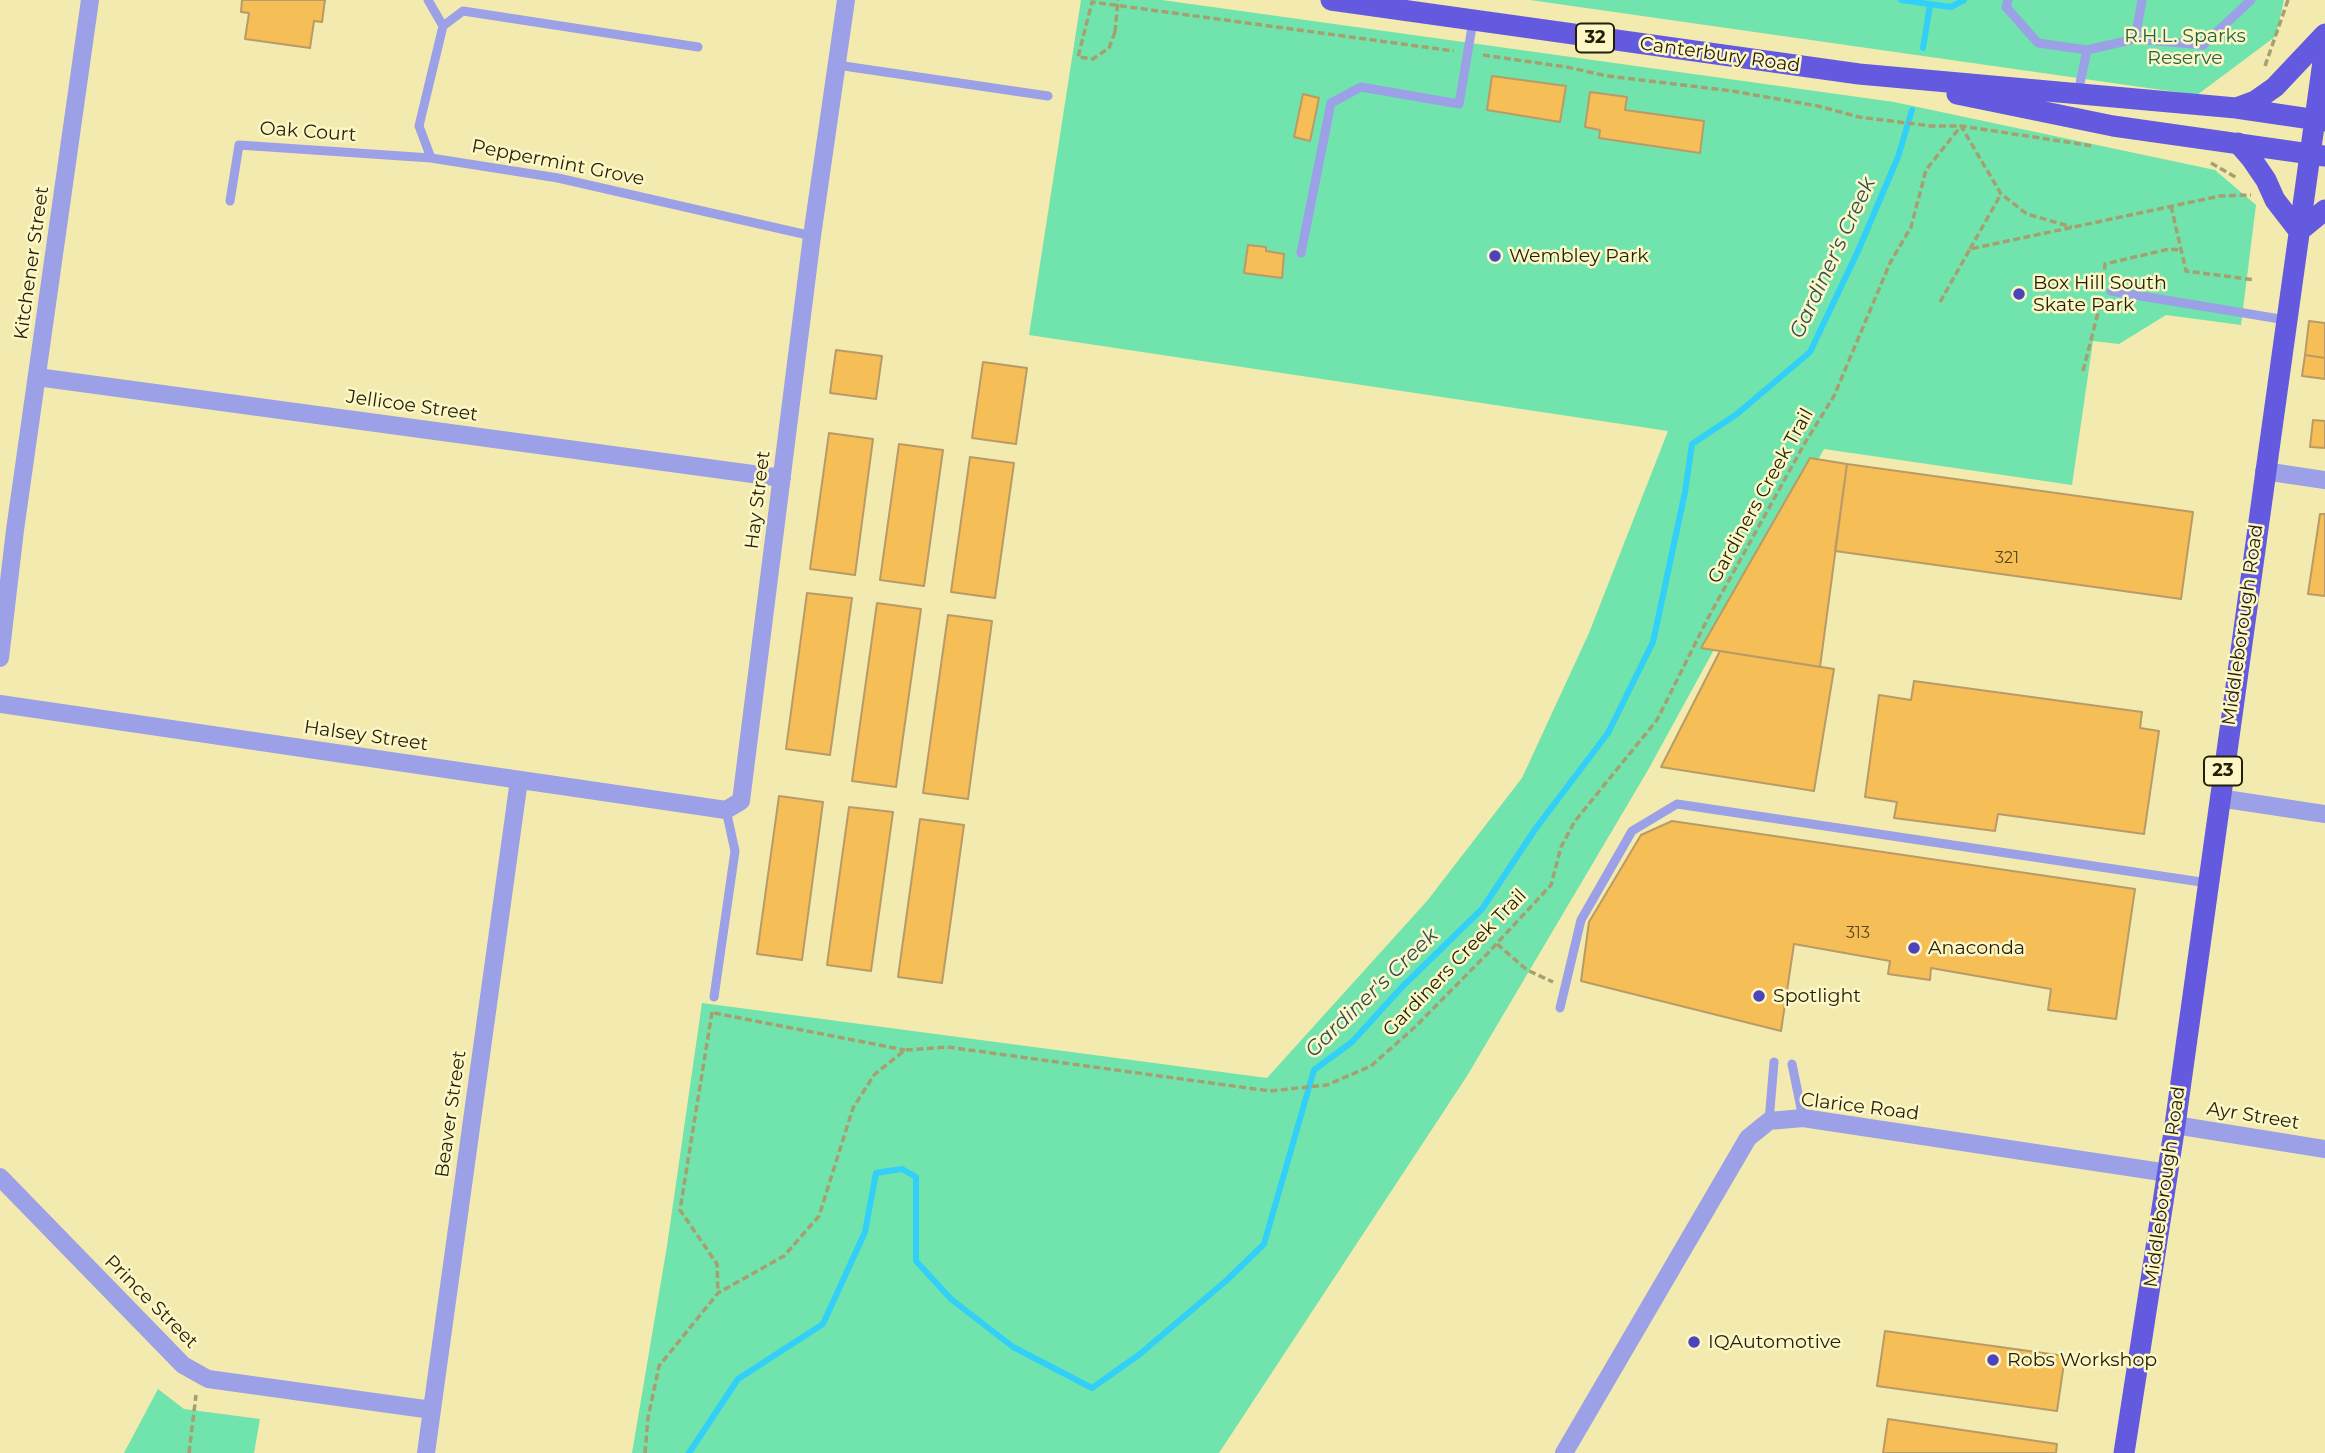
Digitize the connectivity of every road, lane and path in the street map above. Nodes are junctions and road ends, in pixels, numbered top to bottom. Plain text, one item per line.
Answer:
1 (90, 0) edge
2 (428, 0) edge
3 (846, 0) edge
4 (1118, 0) edge
5 (1332, 0) edge
6 (2008, 0) edge
7 (2142, 0) edge
8 (2251, 0) edge
9 (2288, 0) edge
10 (1473, 21) junction
11 (443, 26) junction
12 (2325, 34) edge
13 (2135, 39) junction
14 (698, 47) dead end
15 (2325, 47) edge
16 (2087, 50) junction
17 (1466, 53) junction
18 (837, 65) junction
19 (1859, 74) junction
20 (2276, 87) junction
21 (2078, 93) junction
22 (1048, 96) dead end
23 (2236, 108) junction
24 (2320, 120) edge
25 (1961, 126) junction
26 (2238, 144) junction
27 (2095, 146) dead end
28 (2318, 155) edge
29 (431, 158) junction
30 (2203, 158) dead end
31 (2001, 194) junction
32 (230, 201) dead end
33 (2171, 206) junction
34 (2325, 210) edge
35 (2072, 227) junction
36 (2299, 231) junction
37 (811, 236) junction
38 (1970, 249) junction
39 (1301, 253) dead end
40 (2255, 280) dead end
41 (2111, 291) dead end
42 (1940, 302) dead end
43 (2286, 320) junction
44 (37, 377) junction
45 (2264, 471) junction
46 (782, 478) junction
47 (2325, 480) edge
48 (8, 529) edge
49 (0, 657) edge
50 (0, 704) edge
51 (519, 780) junction
52 (2219, 798) junction
53 (726, 810) junction
54 (2325, 814) edge
55 (2208, 883) junction
56 (1497, 944) junction
57 (1539, 977) dead end
58 (714, 997) joint
59 (1560, 1008) dead end
60 (712, 1012) junction
61 (905, 1050) junction
62 (1774, 1062) dead end
63 (1791, 1064) dead end
64 (1803, 1118) junction
65 (1769, 1121) junction
66 (2175, 1125) junction
67 (2325, 1149) edge
68 (2168, 1173) junction
69 (0, 1177) edge
70 (718, 1293) junction
71 (208, 1379) junction
72 (432, 1410) junction
73 (189, 1453) edge
74 (426, 1453) edge
75 (645, 1453) edge
76 (1564, 1453) edge
77 (2124, 1453) edge

1 - 44 street, Kitchener Street
2 - 11 lane
3 - 18 street, Hay Street
4 - 17 path, bridge
5 - 10 main road, Canterbury Road / 32
6 - 16 lane
7 - 13 lane
8 - 13 lane
9 - 20 path
10 - 17 lane
10 - 19 main road, Canterbury Road / 32
11 - 14 lane
11 - 29 lane
12 - 20 main road
13 - 16 lane
15 - 24 main road, Middleborough Road / 23
16 - 21 lane
17 - 25 path
17 - 39 lane
18 - 22 lane
18 - 37 street, Hay Street
19 - 21 main road, Canterbury Road / 32
19 - 26 main road, Canterbury Road / 32
20 - 23 main road
21 - 23 main road, Canterbury Road / 32
23 - 24 main road, Canterbury Road / 32
24 - 28 main road, Middleborough Road / 23
25 - 27 path
25 - 31 path
25 - 56 path, Gardiners Creek Trail
26 - 28 main road, Canterbury Road / 32
26 - 36 main road
28 - 36 main road, Middleborough Road / 23
29 - 32 lane, Oak Court
29 - 37 lane, Peppermint Grove
30 - 33 path
31 - 35 path
31 - 38 path
33 - 35 path
33 - 40 path
34 - 36 main road
35 - 38 path
36 - 43 main road, Middleborough Road / 23
37 - 46 street, Hay Street
38 - 42 path
41 - 43 lane
43 - 45 main road, Middleborough Road / 23
44 - 46 street, Jellicoe Street
44 - 48 street, Kitchener Street
45 - 47 street
45 - 52 main road, Middleborough Road / 23
46 - 53 street, Hay Street
48 - 49 street, Kitchener Street
50 - 51 street, Halsey Street
51 - 53 street, Halsey Street
51 - 72 street, Beaver Street
52 - 54 street
52 - 55 main road, Middleborough Road / 23
53 - 58 lane
55 - 59 lane
55 - 66 main road, Middleborough Road / 23
56 - 57 path
56 - 61 path, Gardiners Creek Trail
58 - 60 path
60 - 61 path, Gardiners Creek Trail
60 - 70 path
61 - 70 path
62 - 65 lane
63 - 64 lane
64 - 65 street, Clarice Road
64 - 68 street, Clarice Road
65 - 76 street
66 - 67 street, Ayr Street
66 - 68 main road, Middleborough Road / 23
68 - 77 main road, Middleborough Road / 23
69 - 71 street, Prince Street
70 - 75 path
71 - 72 street, Prince Street
71 - 73 path
72 - 74 street, Beaver Street

